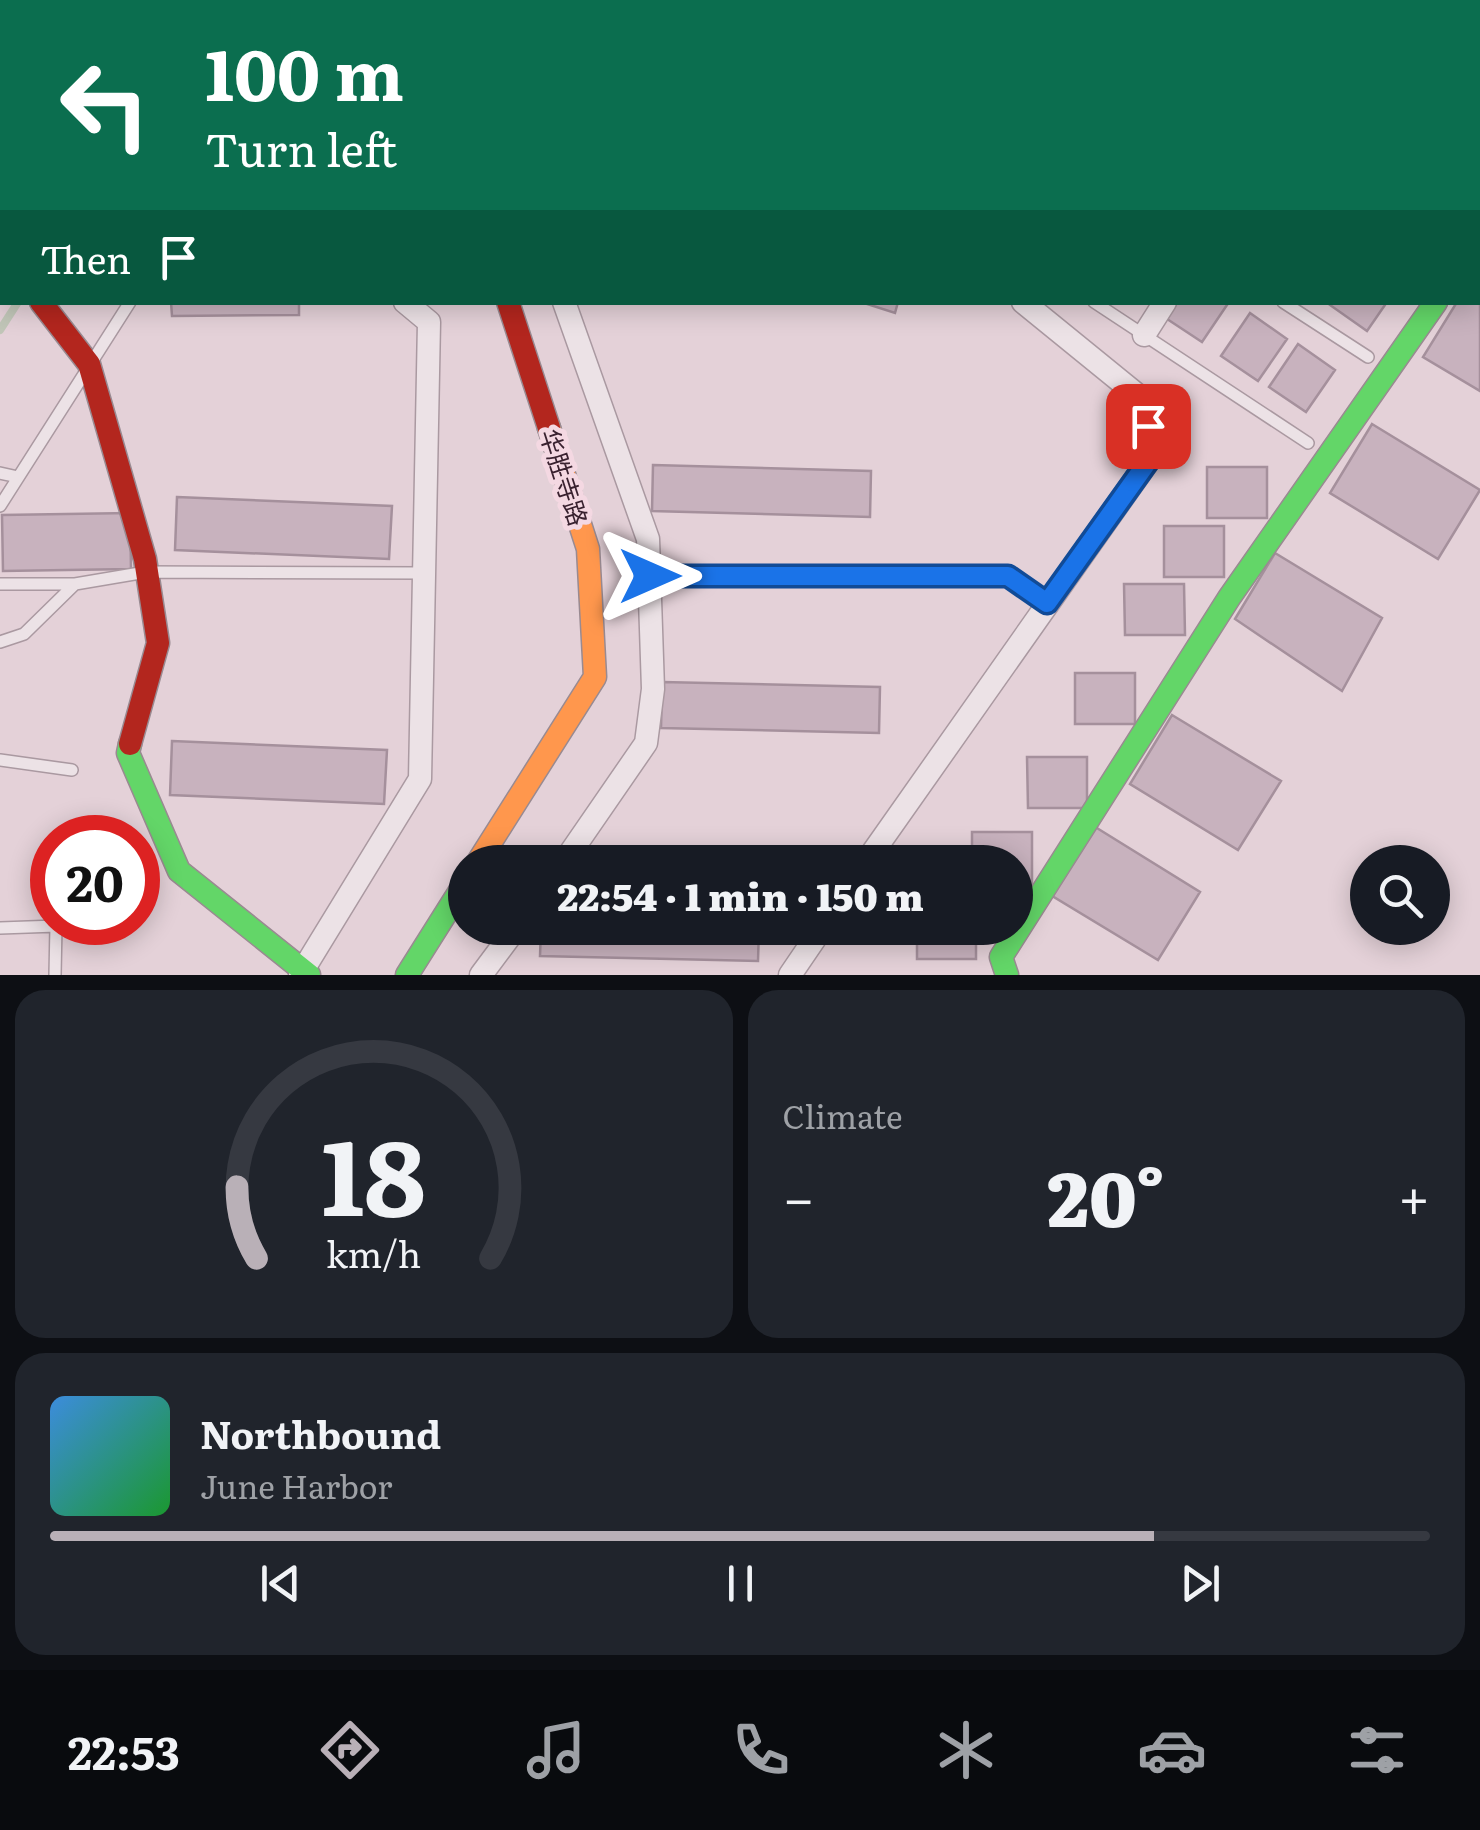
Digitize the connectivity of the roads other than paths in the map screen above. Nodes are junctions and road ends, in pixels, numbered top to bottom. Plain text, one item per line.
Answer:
1 (43, 305) edge
2 (128, 305) edge
3 (409, 305) edge
4 (509, 305) edge
5 (565, 305) edge
6 (1027, 305) edge
7 (1098, 305) edge
8 (1164, 305) edge
9 (1288, 305) edge
10 (1434, 305) edge
11 (1144, 336) junction
12 (1368, 357) dead end
13 (90, 364) junction
14 (1308, 443) dead end
15 (0, 473) edge
16 (18, 478) junction
17 (0, 506) edge
18 (146, 572) junction
19 (424, 572) junction
20 (650, 576) junction
21 (0, 584) edge
22 (75, 584) junction
23 (1047, 603) junction
24 (0, 642) edge
25 (0, 760) edge
26 (72, 770) dead end
27 (489, 845) edge
28 (576, 845) edge
29 (878, 845) edge
30 (448, 909) edge
31 (0, 928) edge
32 (503, 945) edge
33 (810, 945) edge
34 (304, 974) edge
35 (55, 975) edge
36 (406, 975) edge
37 (480, 975) edge
38 (790, 975) edge
39 (1007, 975) edge

1 - 13 street
2 - 13 lane
3 - 19 street
4 - 27 street, 华胜寺路
5 - 20 street
6 - 23 street
7 - 11 lane
8 - 11 street
9 - 12 lane
10 - 39 street
11 - 14 lane
13 - 16 lane
13 - 18 street
15 - 16 lane
16 - 17 lane
18 - 19 lane
18 - 22 lane
18 - 34 street
19 - 34 street
20 - 23 lane
20 - 28 street
21 - 22 lane
22 - 24 lane
23 - 29 street
25 - 26 lane
30 - 36 street
31 - 35 lane
32 - 37 street
33 - 38 street

